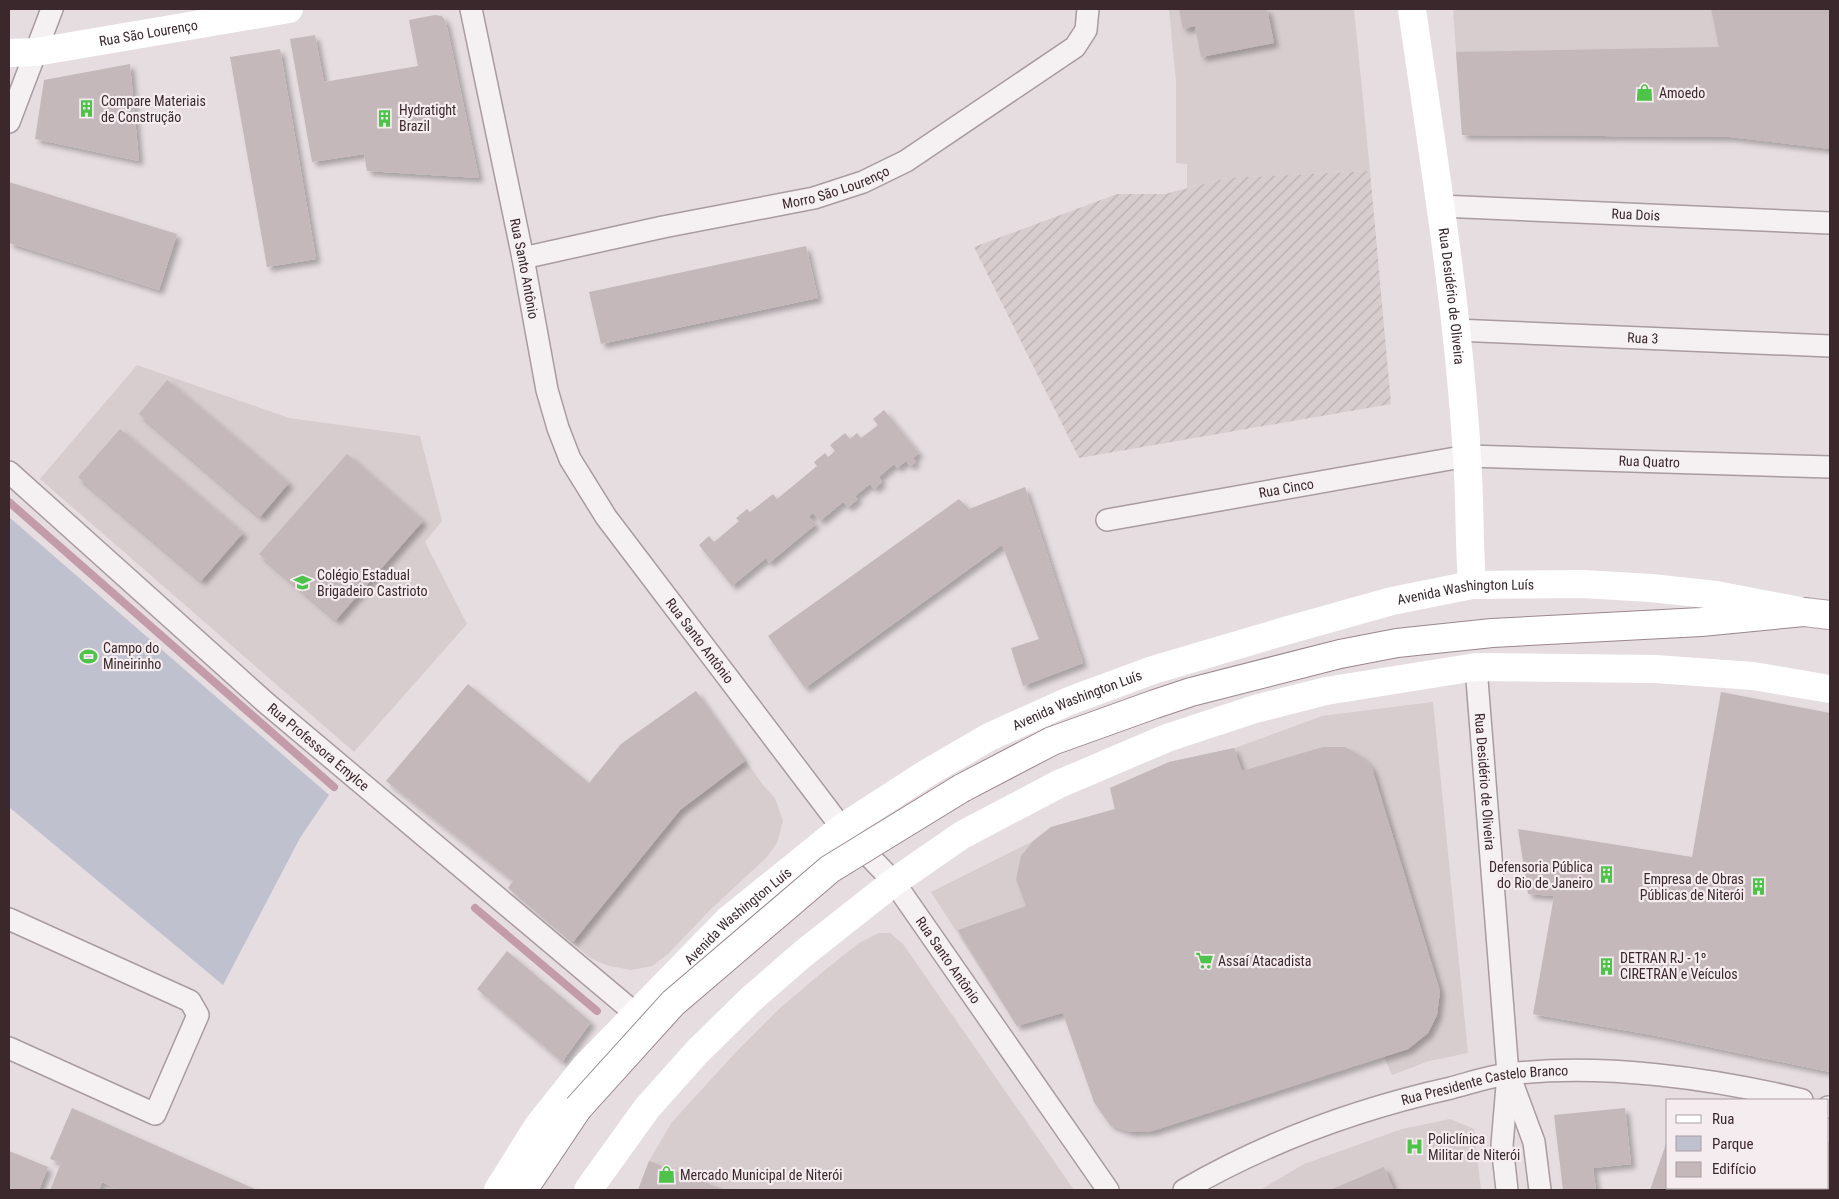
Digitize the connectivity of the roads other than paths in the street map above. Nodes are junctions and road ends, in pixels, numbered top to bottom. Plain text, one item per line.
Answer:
1 (52, 9) edge
2 (289, 9) edge
3 (471, 9) edge
4 (1088, 9) edge
5 (1412, 9) edge
6 (36, 52) junction
7 (9, 53) edge
8 (9, 122) edge
9 (1440, 206) junction
10 (1830, 223) edge
11 (523, 258) junction
12 (1455, 330) junction
13 (1830, 346) edge
14 (1467, 456) junction
15 (1830, 466) edge
16 (9, 472) edge
17 (1107, 520) dead end
18 (1472, 585) junction
19 (1804, 612) junction
20 (1830, 615) edge
21 (1476, 667) junction
22 (1830, 689) edge
23 (842, 828) junction
24 (894, 882) junction
25 (9, 919) edge
26 (636, 1014) junction
27 (9, 1048) edge
28 (1508, 1074) junction
29 (1798, 1099) edge
30 (498, 1190) edge
31 (523, 1190) edge
32 (588, 1190) edge
33 (1108, 1190) edge
34 (1184, 1190) edge
35 (1507, 1190) edge
36 (1540, 1190) edge

1 - 6 street
2 - 6 main road, Rua São Lourenço
3 - 11 street, Rua Santo Antônio
4 - 11 street, Morro São Lourenço
5 - 9 main road, Rua Desidério de Oliveira
6 - 7 main road, Rua São Lourenço
6 - 8 street
9 - 10 street, Rua Dois
9 - 12 main road, Rua Desidério de Oliveira
11 - 23 street, Rua Santo Antônio
12 - 13 street, Rua 3
12 - 14 main road, Rua Desidério de Oliveira
14 - 15 street, Rua Quatro
14 - 17 street, Rua Cinco
14 - 18 main road, Rua Desidério de Oliveira
16 - 26 street, Rua Professora Emylce
18 - 19 main road, Avenida Washington Luís
18 - 23 main road, Avenida Washington Luís
19 - 20 main road, Avenida Washington Luís
19 - 31 main road, bridge
21 - 22 main road
21 - 24 main road
21 - 28 street, Rua Desidério de Oliveira
23 - 24 street, Rua Santo Antônio
23 - 26 main road, Avenida Washington Luís
24 - 32 main road
24 - 33 street, Rua Santo Antônio
25 - 27 street
26 - 30 main road, Avenida Washington Luís
28 - 29 street, Rua Presidente Castelo Branco
28 - 34 street, Rua Presidente Castelo Branco
28 - 35 street, Rua Desidério de Oliveira
28 - 36 street, Rua Desidério de Oliveira

